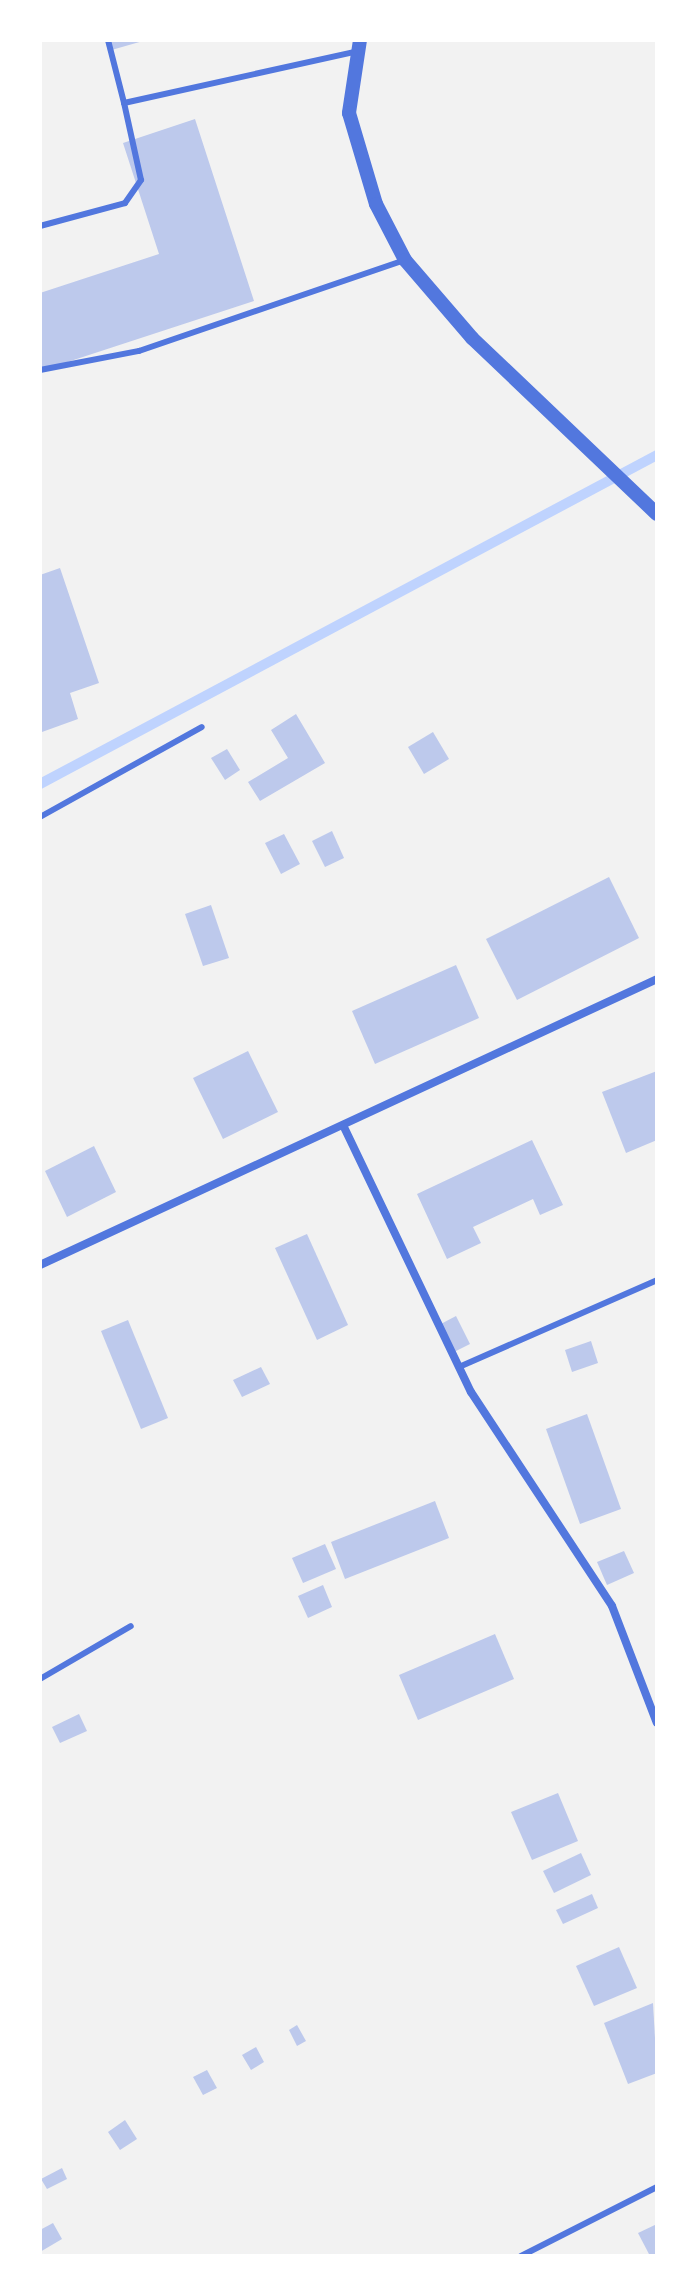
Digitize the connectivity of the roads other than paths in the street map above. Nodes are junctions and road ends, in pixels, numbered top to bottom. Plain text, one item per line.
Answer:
1 (108, 40) edge
2 (359, 46) edge
3 (124, 103) junction
4 (40, 226) edge
5 (405, 260) junction
6 (40, 370) edge
7 (657, 514) edge
8 (202, 727) dead end
9 (40, 817) edge
10 (657, 979) edge
11 (343, 1125) junction
12 (40, 1265) edge
13 (657, 1280) edge
14 (459, 1367) junction
15 (131, 1626) dead end
16 (40, 1679) edge
17 (657, 1723) edge
18 (657, 2187) edge
19 (521, 2256) edge

1 - 3 lane
2 - 3 lane
2 - 5 street
3 - 4 lane
5 - 6 lane
5 - 7 street
8 - 9 lane
10 - 11 street
11 - 12 street
11 - 14 street
13 - 14 lane
14 - 17 street
15 - 16 lane
18 - 19 lane

